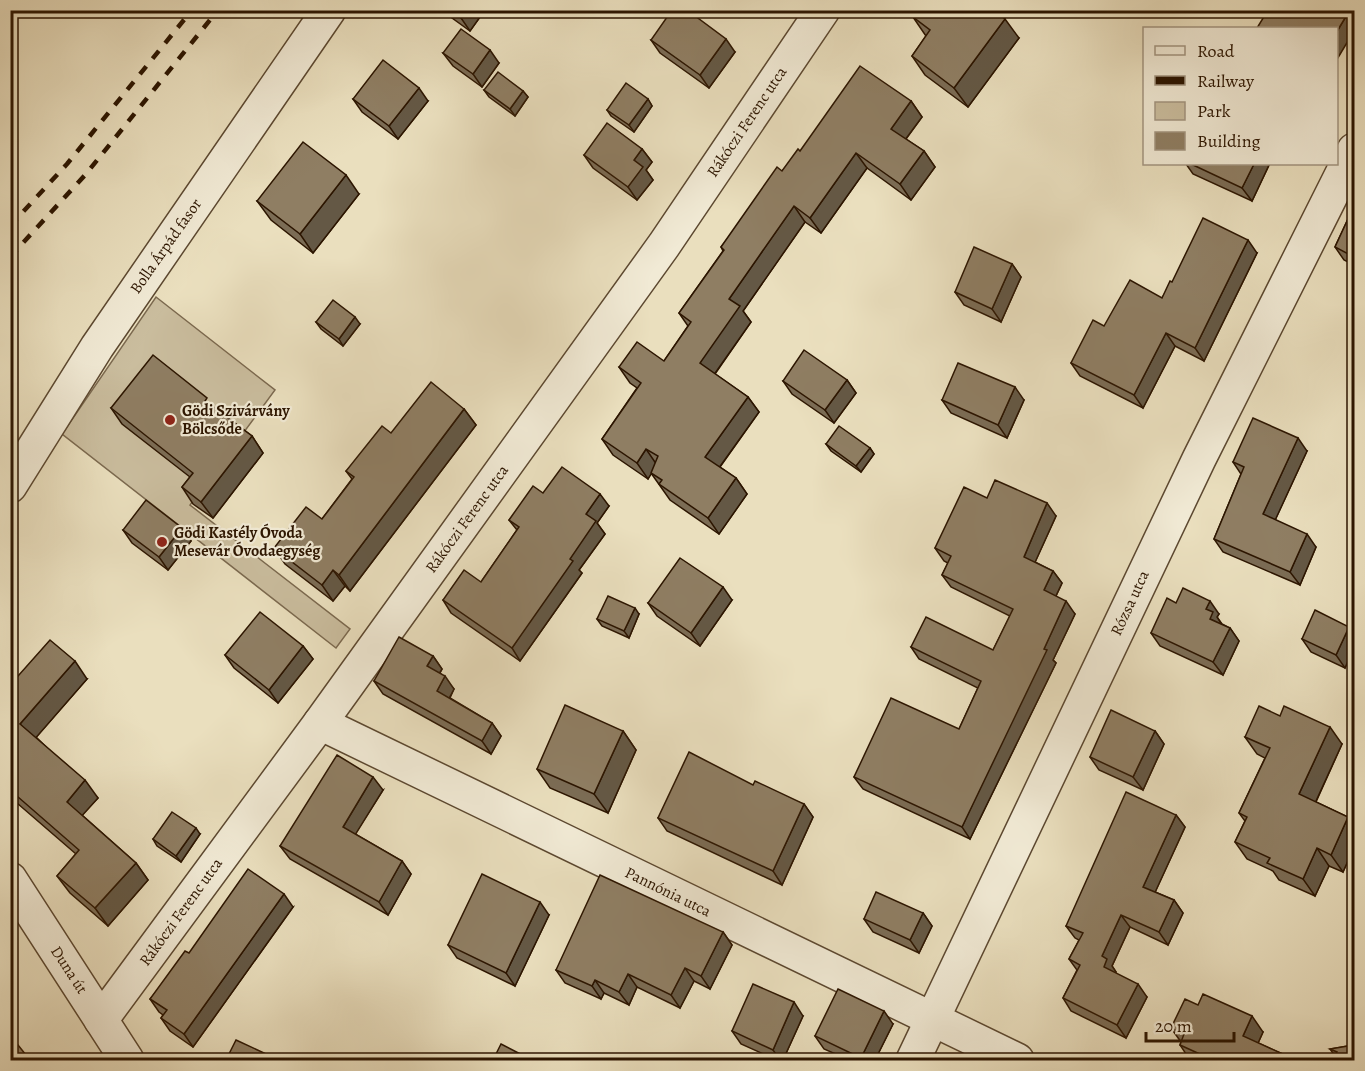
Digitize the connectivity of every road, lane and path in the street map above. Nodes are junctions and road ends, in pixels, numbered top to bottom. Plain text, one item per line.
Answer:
1 (329, 10) edge
2 (823, 10) edge
3 (1354, 150) edge
4 (10, 486) edge
5 (320, 723) junction
6 (10, 879) edge
7 (101, 1020) junction
8 (932, 1021) junction
9 (127, 1060) edge
10 (913, 1060) edge
11 (1017, 1060) edge

1 - 4 street, Bolla Árpád fasor
2 - 5 street, Rákóczi Ferenc utca
3 - 8 street, Rózsa utca
5 - 7 street, Rákóczi Ferenc utca
5 - 8 street, Pannónia utca
6 - 7 street, Duna út
7 - 9 street, Duna út
8 - 10 street, Rózsa utca
8 - 11 street, Pannónia utca

